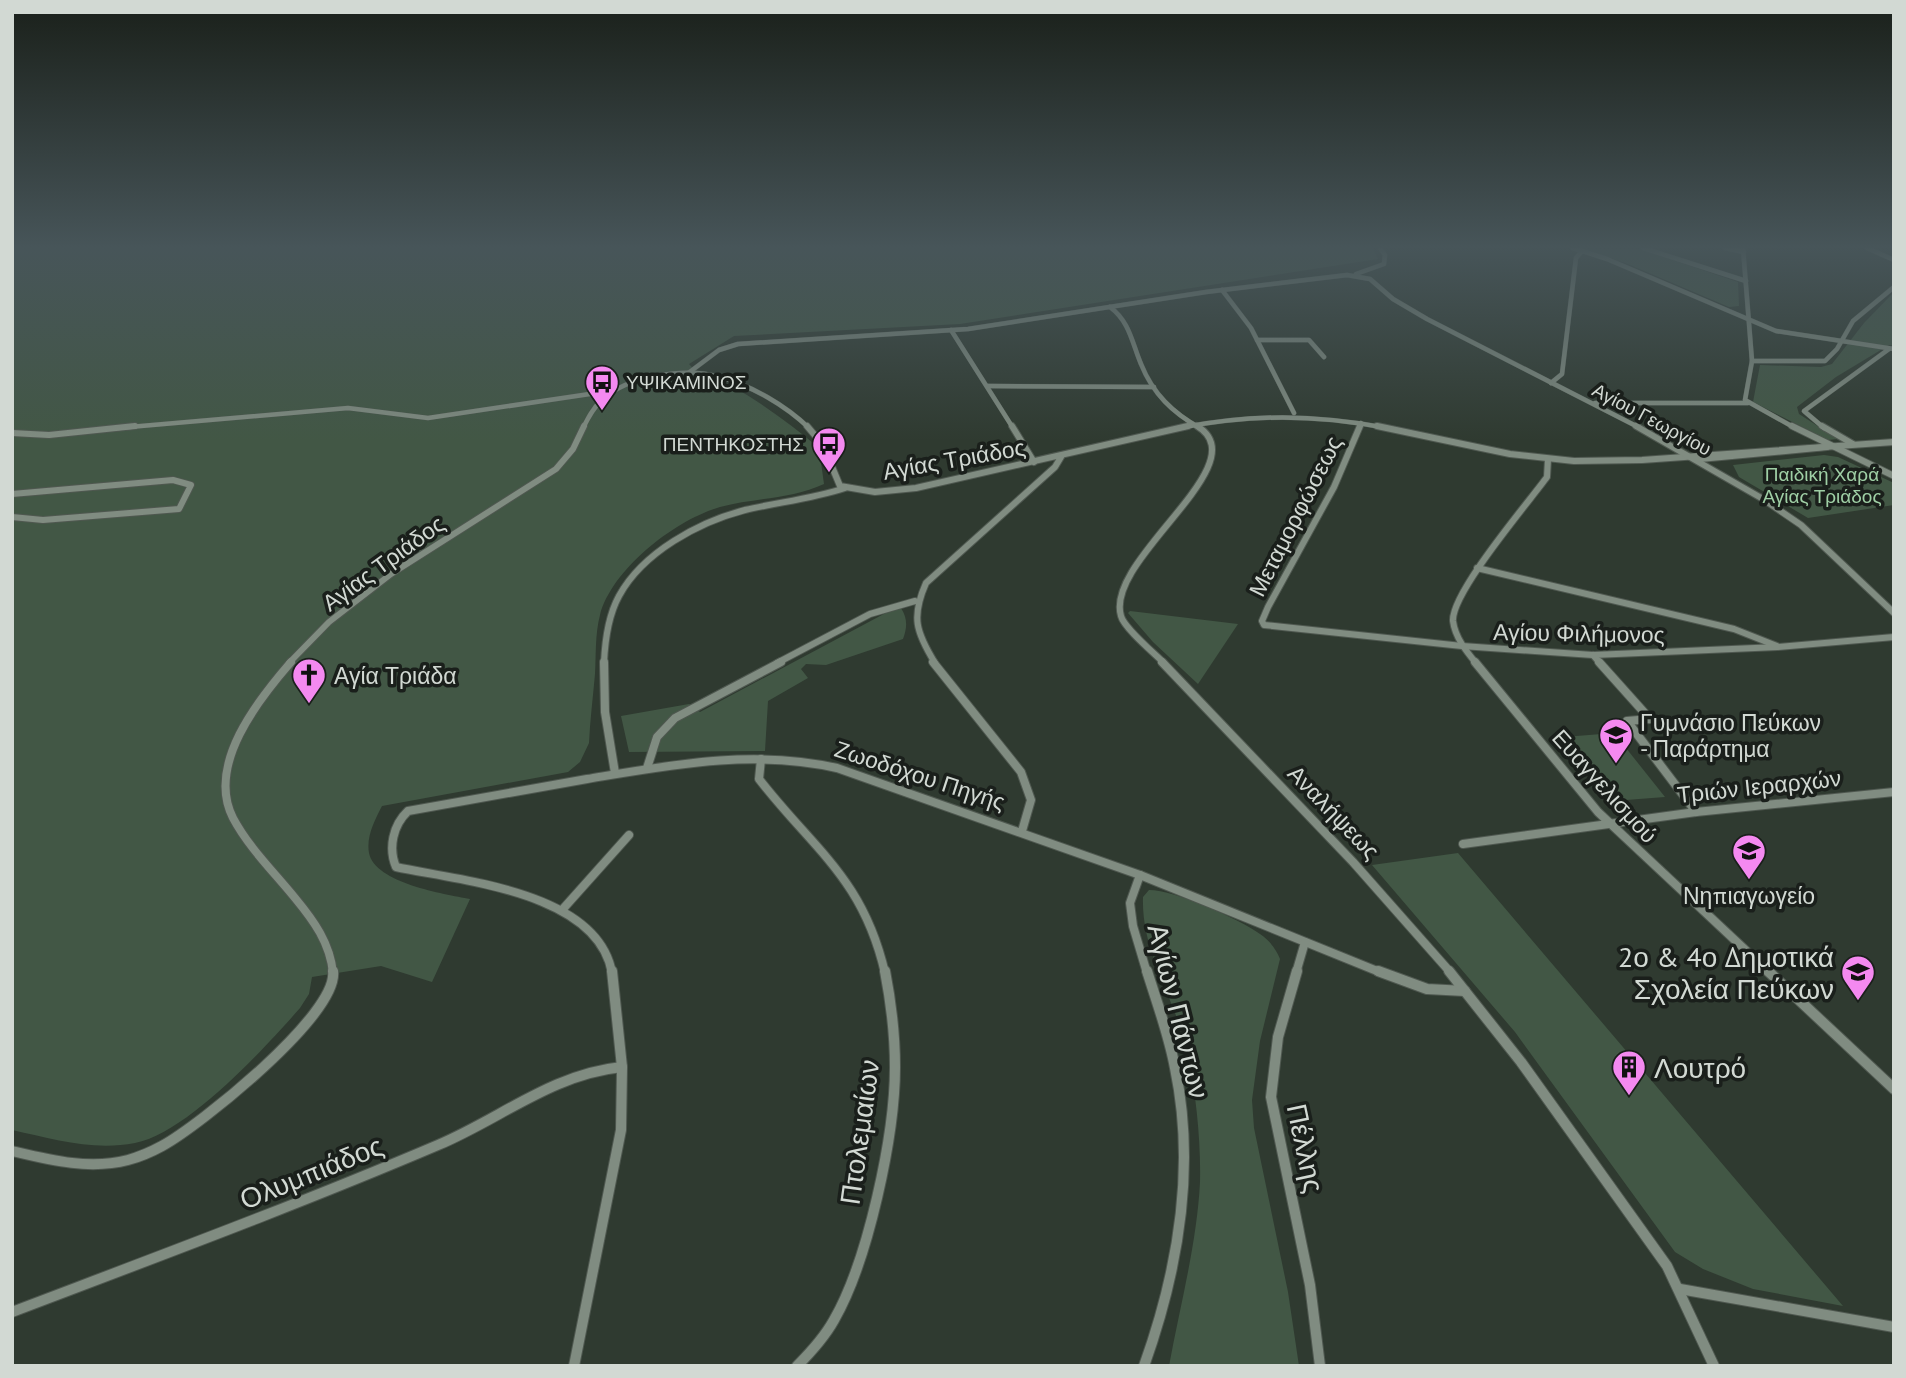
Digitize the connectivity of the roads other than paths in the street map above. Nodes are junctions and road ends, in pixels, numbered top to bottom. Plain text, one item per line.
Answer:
1 (1073, 312) edge
2 (1116, 312) edge
3 (1241, 312) edge
4 (1415, 312) edge
5 (1570, 312) edge
6 (1730, 312) edge
7 (1748, 312) edge
8 (1863, 312) edge
9 (1749, 320) junction
10 (951, 330) junction
11 (1257, 340) junction
12 (1842, 342) junction
13 (1892, 349) edge
14 (1324, 357) dead end
15 (1752, 361) junction
16 (687, 374) junction
17 (1551, 383) junction
18 (988, 386) junction
19 (1154, 387) junction
20 (617, 390) junction
21 (1590, 403) junction
22 (1748, 403) junction
23 (1294, 414) junction
24 (1361, 423) junction
25 (1197, 425) junction
26 (12, 433) edge
27 (1894, 442) edge
28 (1854, 444) junction
29 (1831, 446) junction
30 (1061, 457) junction
31 (1693, 457) junction
32 (1548, 459) junction
33 (1034, 462) junction
34 (1894, 476) edge
35 (845, 488) junction
36 (12, 494) edge
37 (12, 517) edge
38 (1477, 568) junction
39 (915, 601) junction
40 (1894, 613) edge
41 (1264, 625) joint
42 (1894, 637) edge
43 (1462, 646) junction
44 (1778, 647) junction
45 (1593, 655) junction
46 (761, 759) junction
47 (646, 768) junction
48 (615, 773) junction
49 (1894, 792) edge
50 (1696, 812) junction
51 (1608, 823) junction
52 (1022, 831) junction
53 (629, 835) dead end
54 (1463, 845) dead end
55 (1140, 874) junction
56 (562, 910) junction
57 (1305, 942) junction
58 (1465, 991) junction
59 (622, 1067) junction
60 (1894, 1088) edge
61 (12, 1151) edge
62 (1680, 1289) junction
63 (12, 1312) edge
64 (1894, 1326) edge
65 (574, 1366) edge
66 (797, 1366) edge
67 (1144, 1366) edge
68 (1320, 1366) edge
69 (1714, 1366) edge

1 - 10 street
2 - 19 street, Αναλήψεως
3 - 11 street
4 - 17 street, Αγίου Γεωργίου
5 - 17 street
6 - 9 street
7 - 9 street
8 - 12 street
9 - 12 street
9 - 15 street
10 - 16 street
10 - 18 street
11 - 14 street
11 - 23 street
12 - 13 street
12 - 15 street
13 - 28 street
15 - 22 street
16 - 20 street, Αγίας Τριάδος
16 - 35 street, Αγίας Τριάδος
17 - 21 street, Αγίου Γεωργίου
18 - 19 street
18 - 33 street
19 - 25 street, Αναλήψεως
20 - 26 street
20 - 61 street, Αγίας Τριάδος
21 - 22 street
21 - 31 street, Αγίου Γεωργίου
22 - 29 street
23 - 24 street, Αγίας Τριάδος
23 - 25 street, Αγίας Τριάδος
24 - 32 street, Αγίας Τριάδος
24 - 41 street, Μεταμορφώσεως
25 - 30 street, Αγίας Τριάδος
25 - 58 street, Αναλήψεως
27 - 28 street, Αγίας Τριάδος
28 - 29 street, Αγίας Τριάδος
29 - 31 street, Αγίας Τριάδος
29 - 34 street
30 - 33 street, Αγίας Τριάδος
30 - 39 street
31 - 32 street, Αγίας Τριάδος
31 - 40 street, Αγίου Γεωργίου
32 - 38 street, Ευαγγελισμού
33 - 35 street, Αγίας Τριάδος
35 - 48 street
36 - 37 street
38 - 43 street, Ευαγγελισμού
38 - 44 street
39 - 47 street
39 - 52 street
41 - 43 street, Αγίου Φιλήμονος
42 - 44 street, Αγίου Φιλήμονος
43 - 45 street, Αγίου Φιλήμονος
43 - 51 street, Ευαγγελισμού
44 - 45 street, Αγίου Φιλήμονος
45 - 50 street
46 - 47 street, Ζωοδόχου Πηγής
46 - 52 street, Ζωοδόχου Πηγής
46 - 66 street, Πτολεμαίων
47 - 48 street, Ζωοδόχου Πηγής
48 - 56 street, Ζωοδόχου Πηγής
49 - 50 street, Τριών Ιεραρχών
50 - 51 street, Τριών Ιεραρχών
51 - 54 street, Τριών Ιεραρχών
51 - 60 street, Ευαγγελισμού
52 - 55 street, Ζωοδόχου Πηγής
53 - 56 street
55 - 57 street, Ζωοδόχου Πηγής
55 - 67 street, Αγίων Πάντων
56 - 59 street
57 - 58 street, Ζωοδόχου Πηγής
57 - 68 street, Πέλλης
58 - 62 street, Αναλήψεως
59 - 63 street, Ολυμπιάδος
59 - 65 street
62 - 64 street
62 - 69 street, Αναλήψεως

